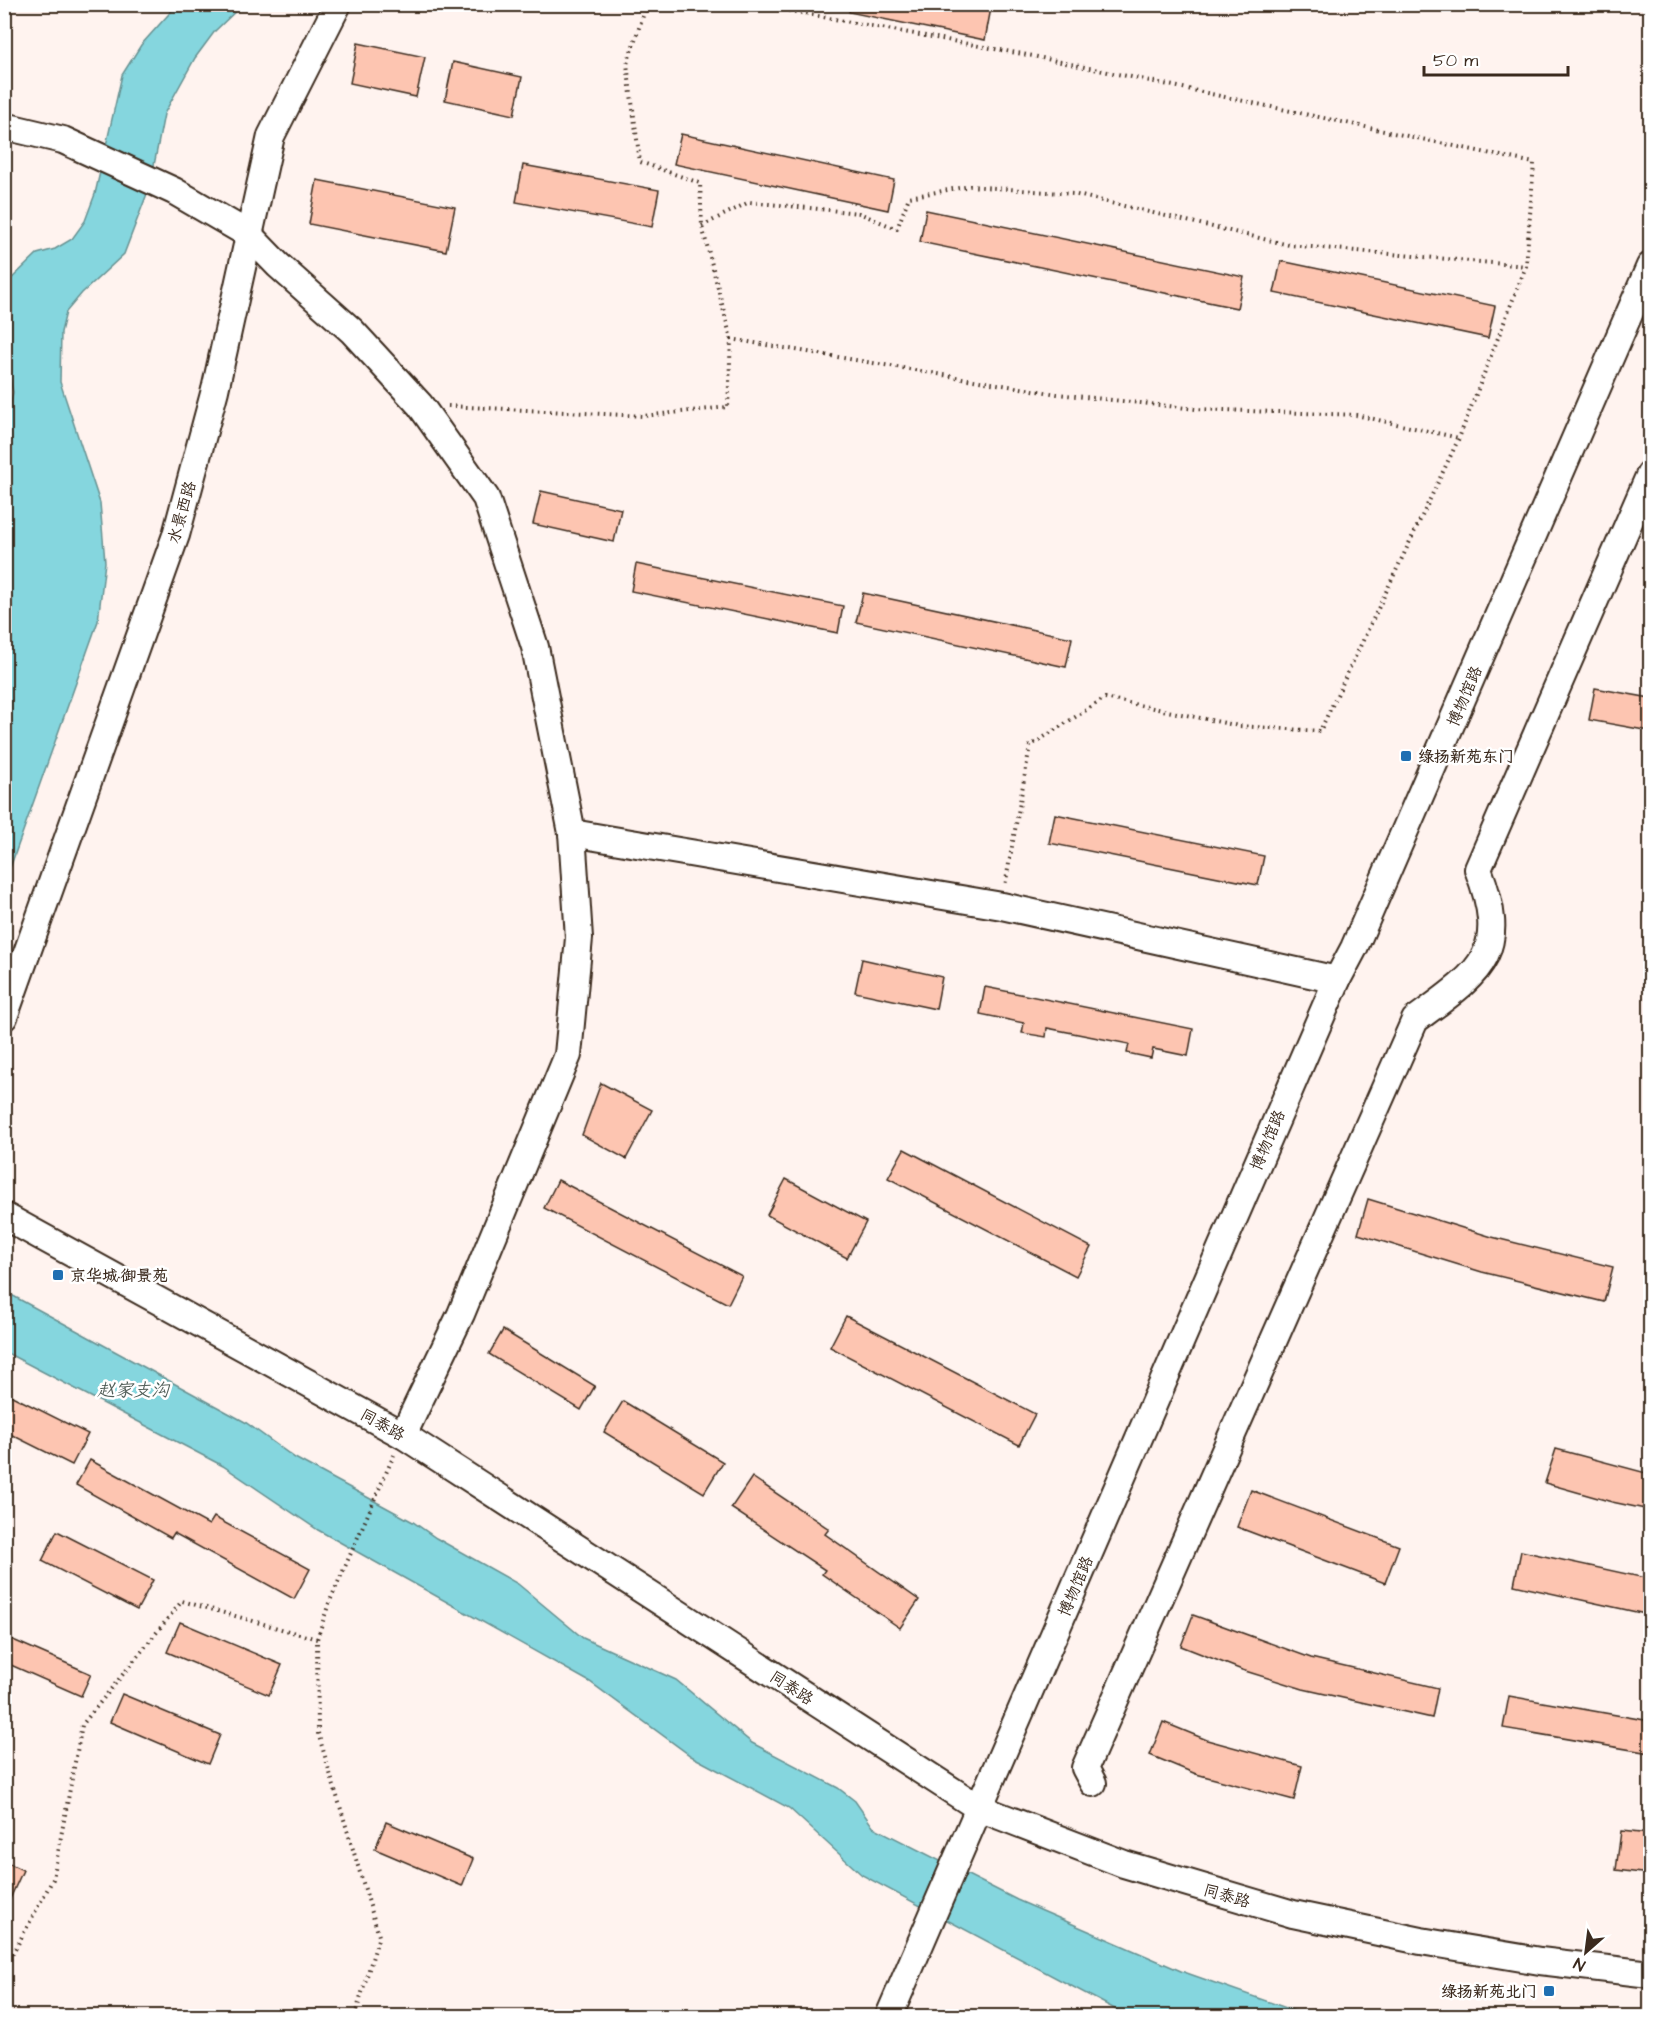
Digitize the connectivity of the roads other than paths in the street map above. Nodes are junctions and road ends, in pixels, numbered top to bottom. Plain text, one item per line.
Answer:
1 (338, 4) edge
2 (4, 126) edge
3 (248, 234) junction
4 (1650, 266) edge
5 (1650, 474) edge
6 (572, 833) junction
7 (1336, 980) junction
8 (4, 1017) edge
9 (4, 1216) edge
10 (403, 1435) junction
11 (1093, 1783) dead end
12 (979, 1808) junction
13 (1650, 1974) edge
14 (889, 2016) edge

1 - 3 street, 水景西路
2 - 3 street
3 - 6 street
3 - 8 street, 水景西路
4 - 7 street, 博物馆路
5 - 11 street
6 - 7 street
6 - 10 street
7 - 12 street, 博物馆路
9 - 10 street, 同泰路
10 - 12 street, 同泰路
12 - 13 street, 同泰路
12 - 14 street, 博物馆路

